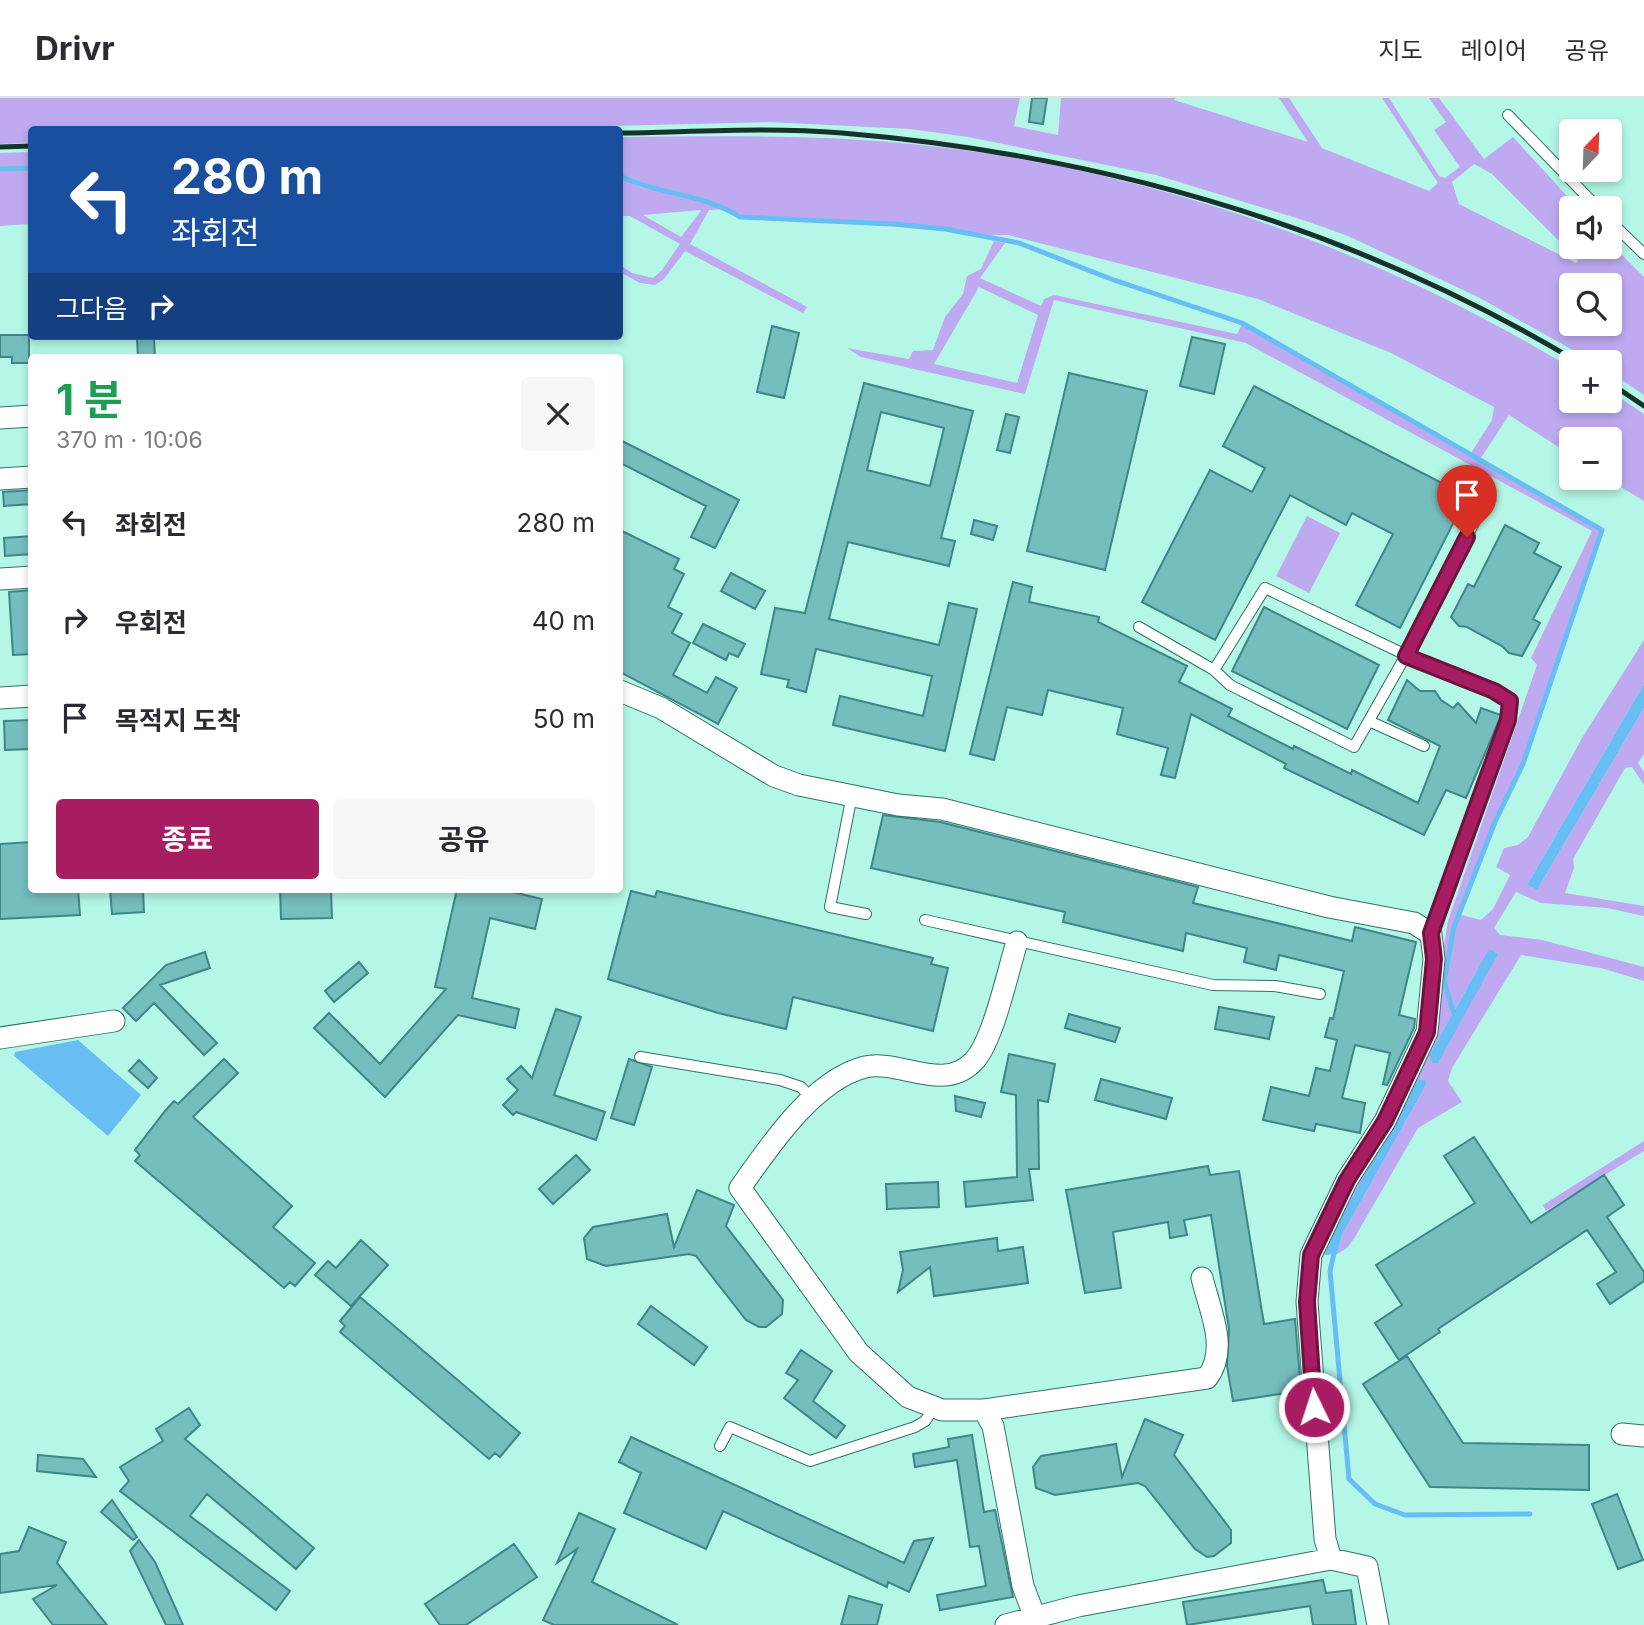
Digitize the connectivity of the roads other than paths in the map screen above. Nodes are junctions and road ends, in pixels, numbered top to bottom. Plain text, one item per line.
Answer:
1 (1508, 115) dead end
2 (1586, 196) edge
3 (1622, 233) edge
4 (1644, 254) edge
5 (28, 415) edge
6 (0, 418) edge
7 (28, 477) edge
8 (0, 479) edge
9 (1479, 513) dead end
10 (28, 577) edge
11 (0, 579) edge
12 (1139, 627) dead end
13 (1406, 656) junction
14 (1214, 670) junction
15 (623, 692) edge
16 (28, 696) edge
17 (0, 698) edge
18 (1369, 721) junction
19 (1424, 746) dead end
20 (852, 795) junction
21 (866, 914) dead end
22 (925, 920) dead end
23 (1431, 933) junction
24 (1017, 942) junction
25 (1320, 994) dead end
26 (114, 1021) dead end
27 (0, 1038) edge
28 (640, 1057) dead end
29 (813, 1099) junction
30 (1202, 1278) dead end
31 (935, 1407) junction
32 (984, 1410) junction
33 (1622, 1434) dead end
34 (1644, 1436) edge
35 (720, 1446) dead end
36 (1331, 1559) junction
37 (1034, 1615) junction
38 (1006, 1625) edge
39 (1378, 1625) edge

1 - 2 lane
3 - 4 lane
5 - 6 street
7 - 8 street
9 - 13 lane
10 - 11 street
12 - 14 lane
13 - 14 lane
13 - 18 lane
13 - 23 lane
14 - 18 lane
15 - 20 street
16 - 17 street
18 - 19 lane
20 - 21 lane
20 - 23 street
22 - 24 lane
23 - 36 street
24 - 25 lane
24 - 29 street
26 - 27 street
28 - 29 lane
29 - 31 street
30 - 32 street
31 - 32 street
31 - 35 lane
32 - 37 street
33 - 34 street
36 - 37 street
36 - 39 street
37 - 38 street

